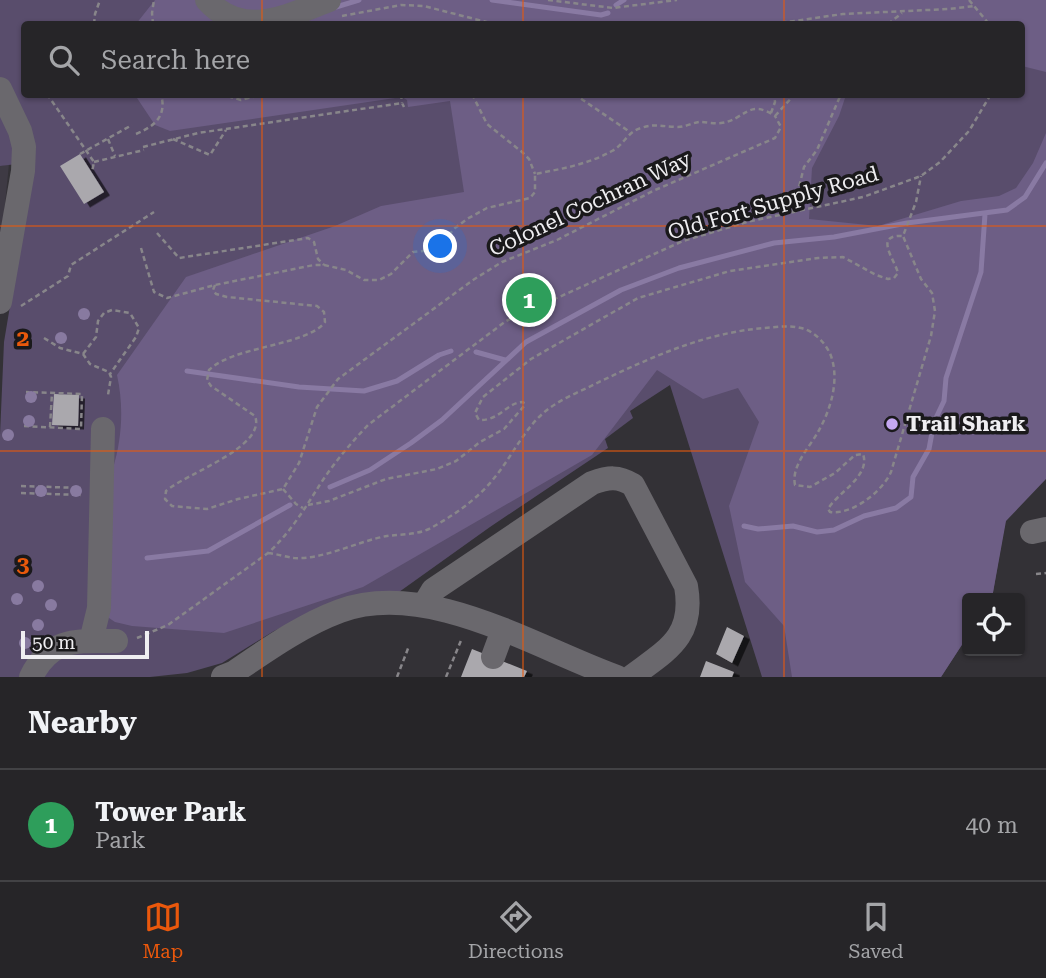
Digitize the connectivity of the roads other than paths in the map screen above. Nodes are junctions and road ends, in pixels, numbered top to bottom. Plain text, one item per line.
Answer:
1 (207, 0) edge
2 (335, 8) edge
3 (247, 21) edge
4 (266, 21) edge
5 (0, 89) edge
6 (5, 192) edge
7 (6, 307) edge
8 (103, 429) dead end
9 (424, 605) junction
10 (503, 630) junction
11 (493, 657) dead end
12 (573, 669) edge
13 (231, 676) edge
14 (31, 677) edge
15 (617, 677) edge
16 (631, 677) edge

1 - 3 street
2 - 4 street
5 - 6 street
6 - 7 street
8 - 14 street
9 - 10 street
9 - 13 street
9 - 16 street
10 - 11 street
10 - 12 street
12 - 15 street

